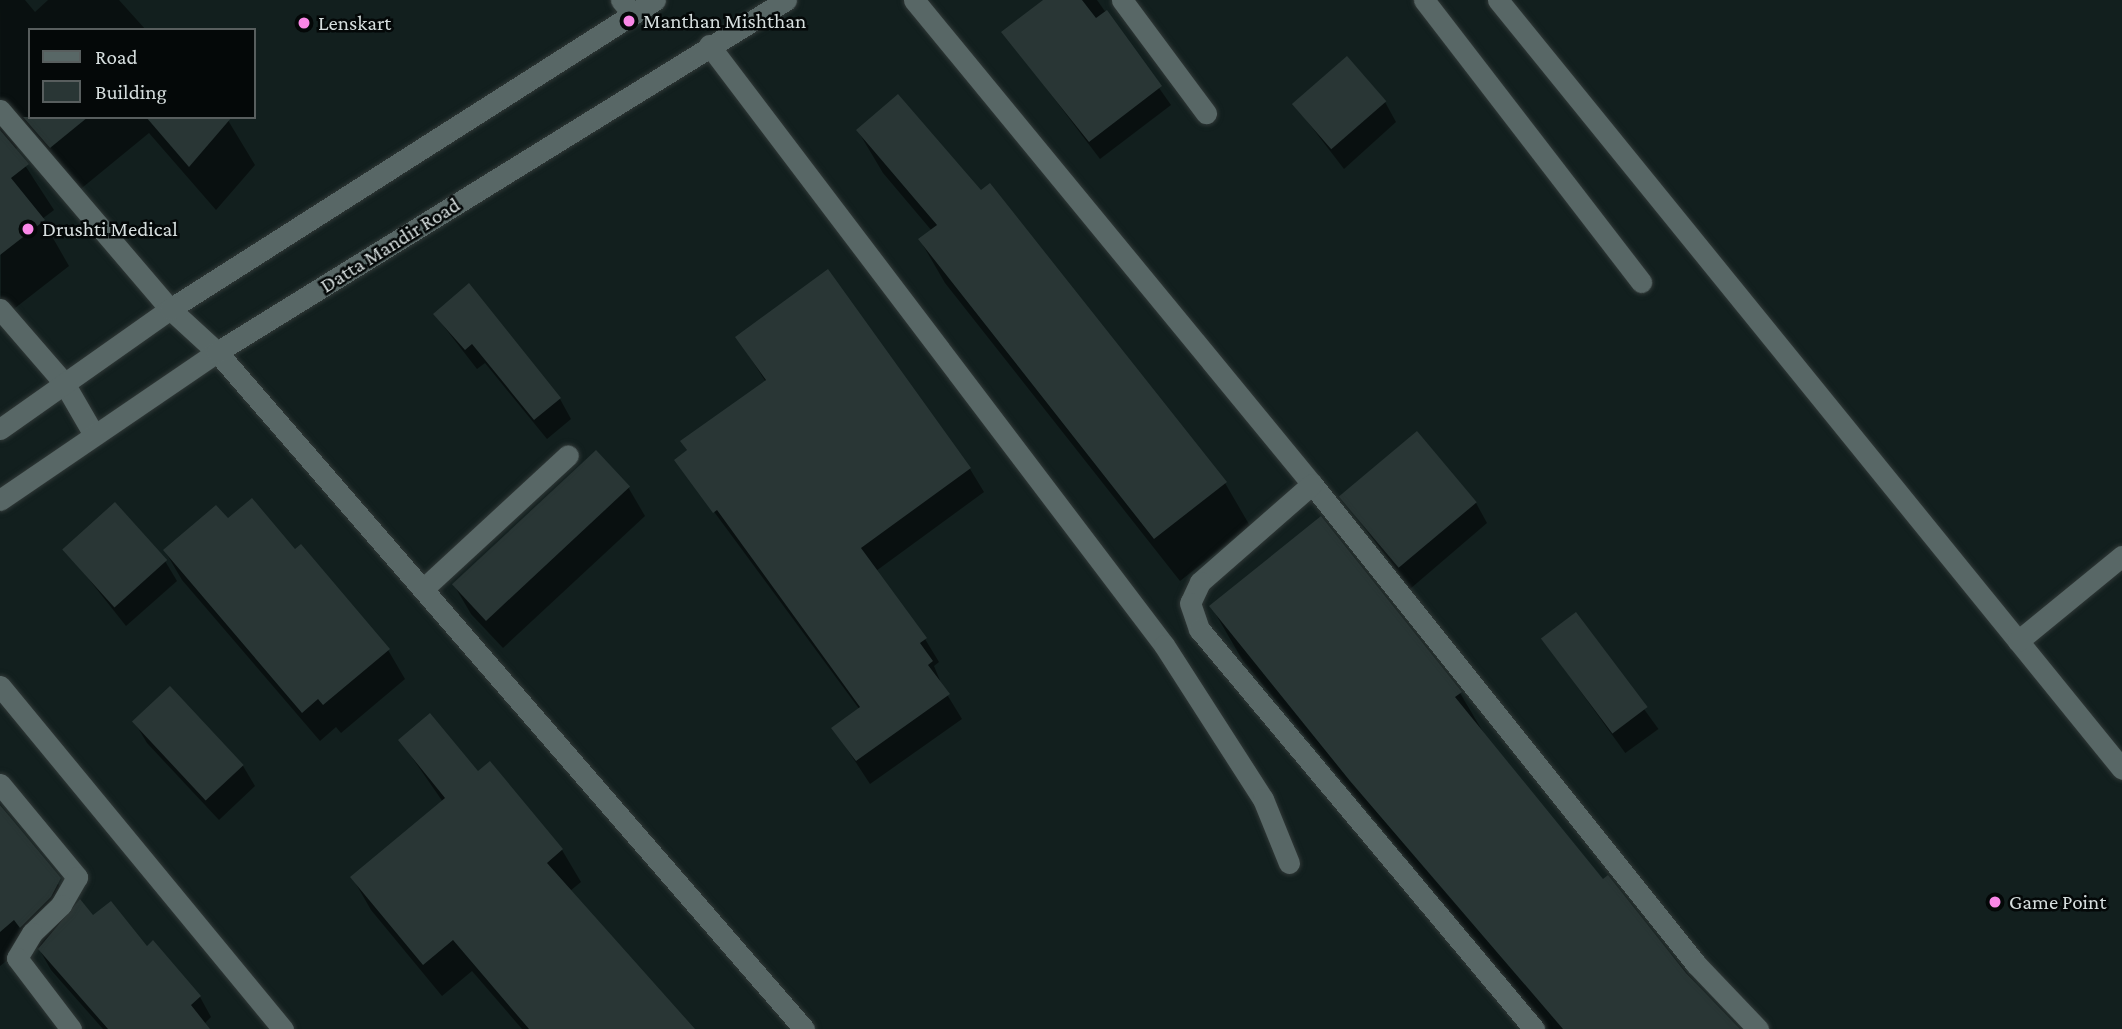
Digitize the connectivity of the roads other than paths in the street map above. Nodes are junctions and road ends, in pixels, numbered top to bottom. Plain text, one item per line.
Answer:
1 (655, 0) edge
2 (786, 0) edge
3 (914, 0) edge
4 (1122, 0) edge
5 (1424, 0) edge
6 (1497, 0) edge
7 (627, 7) edge
8 (709, 45) junction
9 (0, 110) edge
10 (1206, 113) dead end
11 (1641, 282) dead end
12 (0, 309) edge
13 (170, 309) junction
14 (217, 352) junction
15 (64, 383) junction
16 (0, 429) edge
17 (93, 433) junction
18 (568, 455) dead end
19 (1312, 484) junction
20 (0, 500) edge
21 (2122, 556) edge
22 (423, 589) junction
23 (2018, 641) junction
24 (0, 686) edge
25 (2122, 769) edge
26 (0, 784) edge
27 (1289, 863) dead end
28 (71, 1029) edge
29 (283, 1029) edge
30 (804, 1029) edge
31 (1534, 1029) edge
32 (1758, 1029) edge

1 - 7 street
2 - 8 street, Datta Mandir Road
3 - 19 street
4 - 10 street
5 - 11 street
6 - 23 street
7 - 13 street
8 - 14 street, Datta Mandir Road
8 - 27 street
9 - 13 street
12 - 15 street
13 - 14 street
13 - 15 street
14 - 17 street, Datta Mandir Road
14 - 22 street
15 - 16 street
15 - 17 street
17 - 20 street, Datta Mandir Road
18 - 22 street
19 - 31 street
19 - 32 street
21 - 23 street
22 - 30 street
23 - 25 street
24 - 29 street
26 - 28 street

